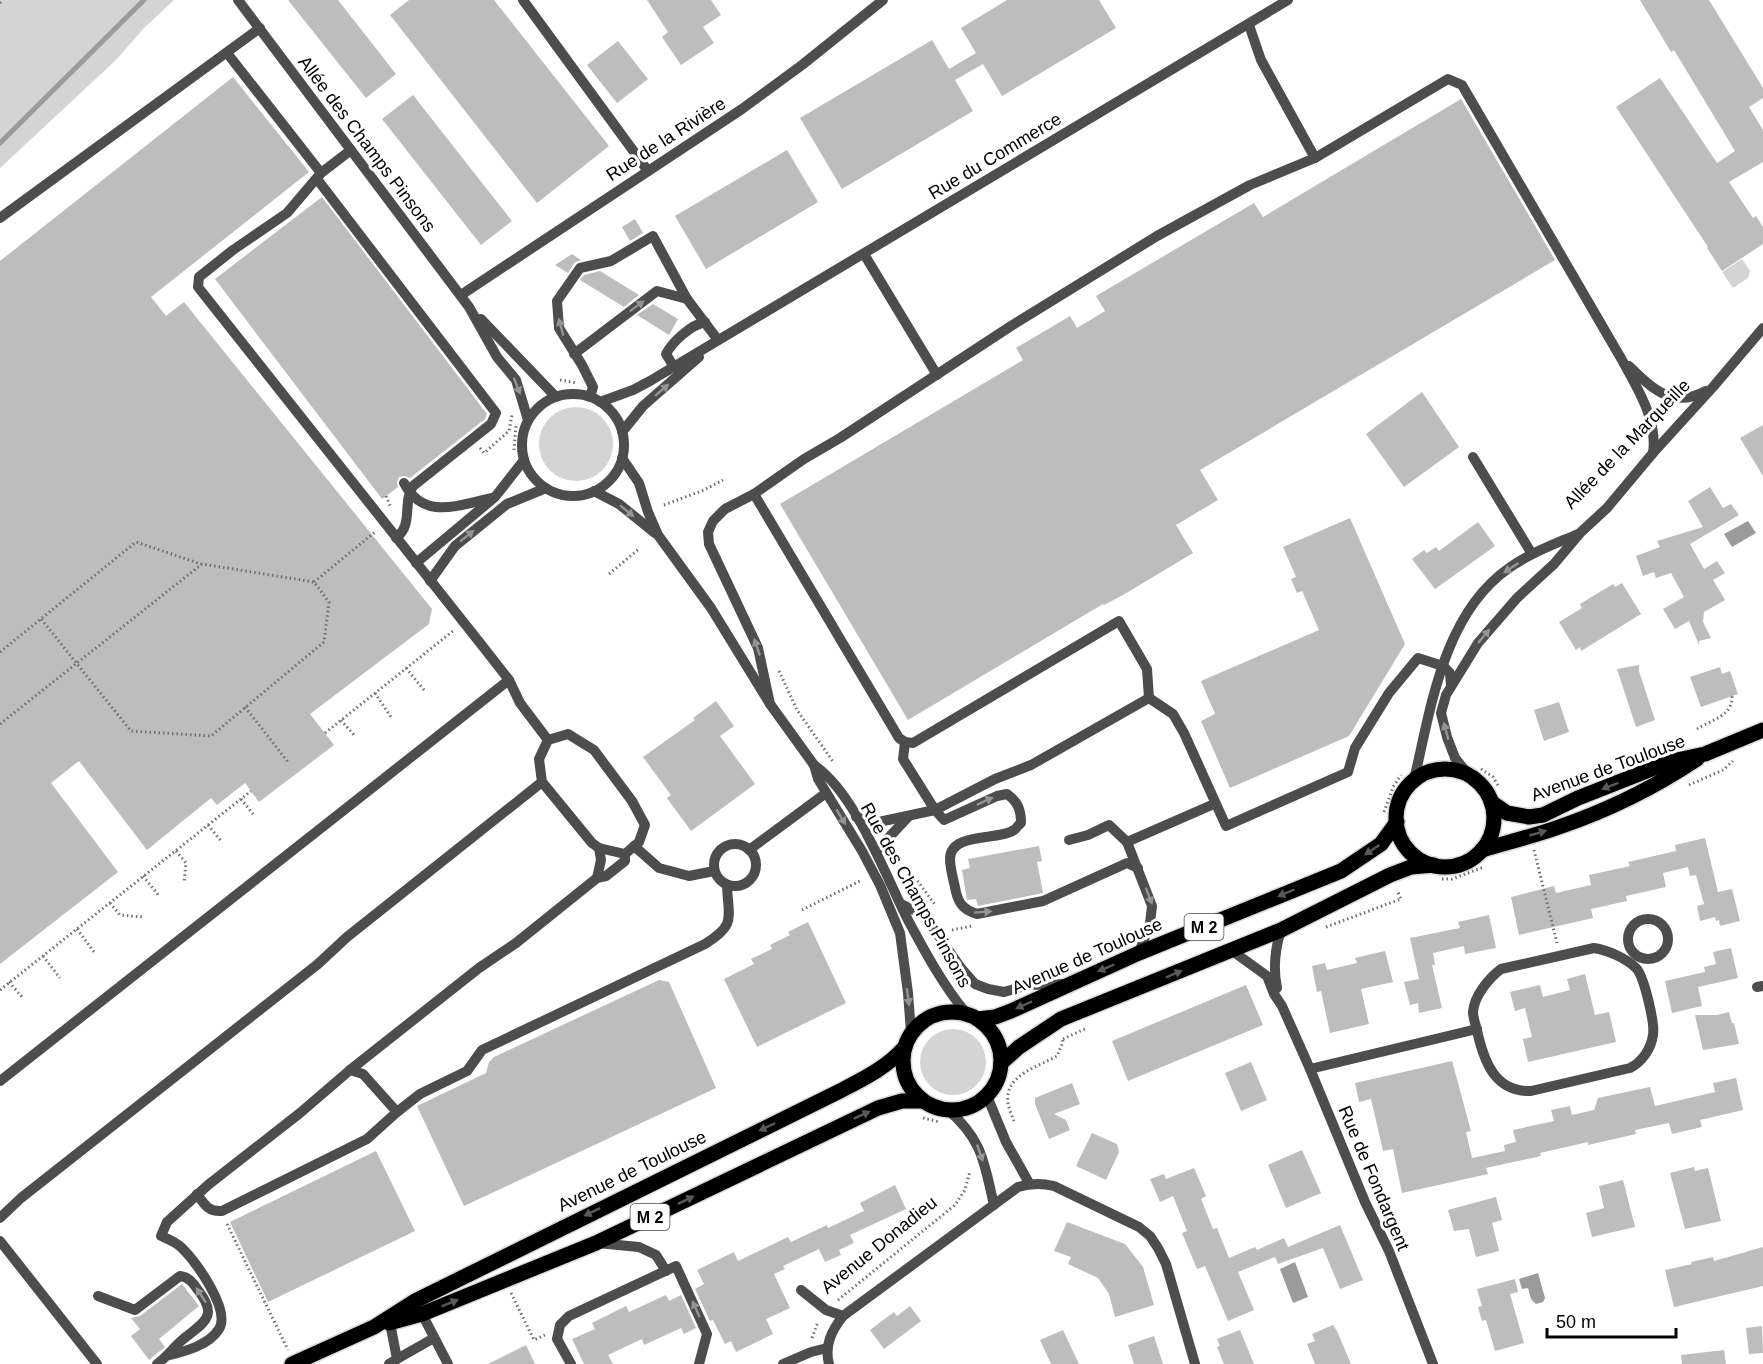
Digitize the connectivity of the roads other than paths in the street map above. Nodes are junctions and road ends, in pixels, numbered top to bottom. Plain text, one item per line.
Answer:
1 (238, 0) edge
2 (523, 0) edge
3 (883, 0) edge
4 (1288, 0) edge
5 (1249, 25) junction
6 (260, 28) junction
7 (227, 53) junction
8 (351, 150) junction
9 (1315, 158) junction
10 (648, 171) junction
11 (319, 176) junction
12 (0, 218) edge
13 (864, 254) junction
14 (461, 295) junction
15 (687, 299) junction
16 (469, 307) junction
17 (705, 322) junction
18 (1763, 328) edge
19 (718, 340) junction
20 (574, 354) junction
21 (1622, 360) junction
22 (674, 367) junction
23 (937, 375) junction
24 (1713, 387) junction
25 (556, 397) junction
26 (595, 399) junction
27 (523, 421) junction
28 (622, 432) junction
29 (1653, 453) junction
30 (1473, 457) dead end
31 (622, 458) junction
32 (524, 460) junction
33 (406, 487) junction
34 (546, 488) junction
35 (594, 491) junction
36 (754, 494) junction
37 (495, 497) junction
38 (1581, 532) junction
39 (658, 535) junction
40 (396, 538) junction
41 (1532, 554) junction
42 (416, 562) junction
43 (430, 581) junction
44 (1443, 666) junction
45 (508, 680) junction
46 (1451, 685) junction
47 (1149, 698) junction
48 (770, 704) junction
49 (1763, 730) edge
50 (548, 740) junction
51 (904, 742) junction
52 (1705, 754) junction
53 (814, 765) junction
54 (1473, 771) junction
55 (1414, 780) junction
56 (542, 782) junction
57 (826, 793) junction
58 (1496, 796) junction
59 (1214, 804) junction
60 (935, 810) junction
61 (909, 815) junction
62 (856, 817) junction
63 (1397, 822) junction
64 (1069, 840) dead end
65 (1127, 842) junction
66 (599, 848) junction
67 (630, 850) junction
68 (749, 850) junction
69 (876, 851) junction
70 (1486, 856) junction
71 (1138, 868) junction
72 (714, 871) junction
73 (1436, 872) junction
74 (597, 878) junction
75 (727, 885) junction
76 (901, 904) junction
77 (1281, 930) junction
78 (1629, 946) junction
79 (1232, 950) junction
80 (1139, 953) junction
81 (1621, 959) junction
82 (1643, 959) junction
83 (1644, 982) junction
84 (1068, 984) junction
85 (1282, 1006) junction
86 (972, 1016) junction
87 (1477, 1029) junction
88 (911, 1032) junction
89 (904, 1048) junction
90 (1001, 1063) junction
91 (1310, 1069) junction
92 (350, 1070) junction
93 (0, 1081) edge
94 (987, 1096) junction
95 (922, 1101) junction
96 (397, 1112) junction
97 (946, 1117) junction
98 (1029, 1183) junction
99 (197, 1194) junction
100 (994, 1205) junction
101 (0, 1218) edge
102 (0, 1240) edge
103 (596, 1243) junction
104 (666, 1271) junction
105 (801, 1290) dead end
106 (98, 1296) dead end
107 (422, 1314) junction
108 (843, 1316) junction
109 (390, 1323) junction
110 (374, 1327) junction
111 (434, 1338) junction
112 (827, 1348) junction
113 (170, 1355) junction
114 (393, 1361) edge
115 (293, 1363) edge
116 (97, 1364) edge
117 (157, 1364) edge
118 (448, 1364) edge
119 (571, 1364) edge
120 (699, 1364) edge
121 (783, 1364) edge
122 (829, 1364) edge
123 (1196, 1364) edge
124 (1433, 1364) edge

1 - 6 street, Allée des Champs Pinsons
2 - 10 street
3 - 10 street, Rue de la Rivière
4 - 5 street, Rue du Commerce
5 - 9 street
5 - 13 street, Rue du Commerce
6 - 7 street
6 - 8 street, Allée des Champs Pinsons
7 - 11 street
7 - 12 street
8 - 11 street
8 - 14 street, Allée des Champs Pinsons
9 - 21 street
9 - 23 street
10 - 14 street, Rue de la Rivière
11 - 33 street
11 - 40 street
13 - 19 street, Rue du Commerce
13 - 23 street
14 - 16 street, Allée des Champs Pinsons
15 - 17 street
20 -> 15 street
20 -> 15 street
16 - 25 street, Allée des Champs Pinsons
16 -> 27 street, Allée des Champs Pinsons
17 - 19 street
17 - 22 street
18 - 24 street, Allée de la Marqueille
19 - 22 street, Rue du Commerce
28 -> 19 street, Rue du Commerce
20 - 26 street
21 - 24 street
21 - 29 street
22 - 26 street, Rue du Commerce
23 - 36 street
24 - 29 street, Allée de la Marqueille
25 - 26 street
25 - 27 street
26 - 28 street
27 - 32 street
28 - 31 street
29 - 38 street, Allée de la Marqueille
30 - 41 street
31 - 35 street
31 - 39 street, Rue des Champs Pinsons
32 - 34 street
32 - 37 street
33 - 37 street
33 - 40 street
34 - 35 street
43 -> 34 street
35 -> 39 street, Rue des Champs Pinsons
48 -> 36 street
36 - 51 street
37 - 42 street
38 - 41 street, Allée de la Marqueille
46 -> 38 street, Allée de la Marqueille
39 - 48 street, Rue des Champs Pinsons
40 - 42 street
41 -> 44 street, Allée de la Marqueille
42 - 43 street
43 - 45 street
44 - 46 street
44 - 55 street, Allée de la Marqueille
44 - 59 street
45 - 50 street
45 - 93 street
54 -> 46 street, Allée de la Marqueille
47 - 51 street
47 - 59 street
47 - 60 street
48 - 53 street, Rue des Champs Pinsons
49 - 52 main road, Avenue de Toulouse
50 - 56 street
50 - 67 street
51 - 60 street
52 -> 58 main road, Avenue de Toulouse
70 -> 52 main road, Avenue de Toulouse
53 - 57 street, Rue des Champs Pinsons
53 - 62 street, Rue des Champs Pinsons
54 - 55 main road
54 - 58 main road
55 - 63 main road
56 - 66 street
56 - 101 street
57 - 68 street
57 -> 88 street, Rue des Champs Pinsons
58 - 70 main road
59 - 65 street
60 - 61 street
60 -> 71 street
61 - 62 street
61 - 69 street
62 - 69 street, Rue des Champs Pinsons
63 - 73 main road
63 -> 80 main road, Avenue de Toulouse / M 2
64 - 65 street
65 - 71 street
66 - 67 street
66 - 74 street
67 - 72 street
67 - 74 street
68 - 72 street
68 - 75 street
69 - 76 street, Rue des Champs Pinsons
70 - 73 main road
71 -> 80 street
72 - 75 street
73 - 77 main road, M 2
74 - 92 street
75 - 96 street
76 - 84 street
76 - 86 street, Rue des Champs Pinsons
77 - 79 main road, M 2
77 - 85 street, Rue de Fondargent
78 - 81 street
78 - 82 street
78 - 82 street
79 - 85 street, Rue de Fondargent
90 -> 79 main road, M 2
80 -> 84 main road, Avenue de Toulouse / M 2
81 - 83 street
81 - 87 street
82 - 83 street
83 - 87 street
84 -> 86 main road, Avenue de Toulouse / M 2
85 - 91 street, Rue de Fondargent
86 - 88 main road
86 - 90 main road
87 - 91 street
88 - 89 main road
89 - 95 main road
89 -> 110 main road, Avenue de Toulouse / M 2
90 - 94 main road
91 - 124 street, Rue de Fondargent
92 - 96 street
92 - 99 street
94 - 97 main road
94 - 98 street
95 - 97 main road
103 -> 95 main road, Avenue de Toulouse / M 2
96 - 99 street
97 -> 100 street
98 - 100 street, Avenue Donadieu
98 - 123 street
99 - 113 street
100 - 108 street, Avenue Donadieu
102 - 116 street
103 - 104 street
107 -> 103 main road, Avenue de Toulouse / M 2
104 - 119 street
120 -> 104 street
105 - 108 street
113 -> 106 street
107 - 109 main road, Avenue de Toulouse / M 2
107 - 111 street
108 - 112 street, Avenue Donadieu
109 - 110 main road, Avenue de Toulouse / M 2
109 - 114 street
110 - 115 main road, Avenue de Toulouse / M 2
111 - 114 street
111 - 118 street
112 - 121 street
112 - 122 street
113 - 117 street

